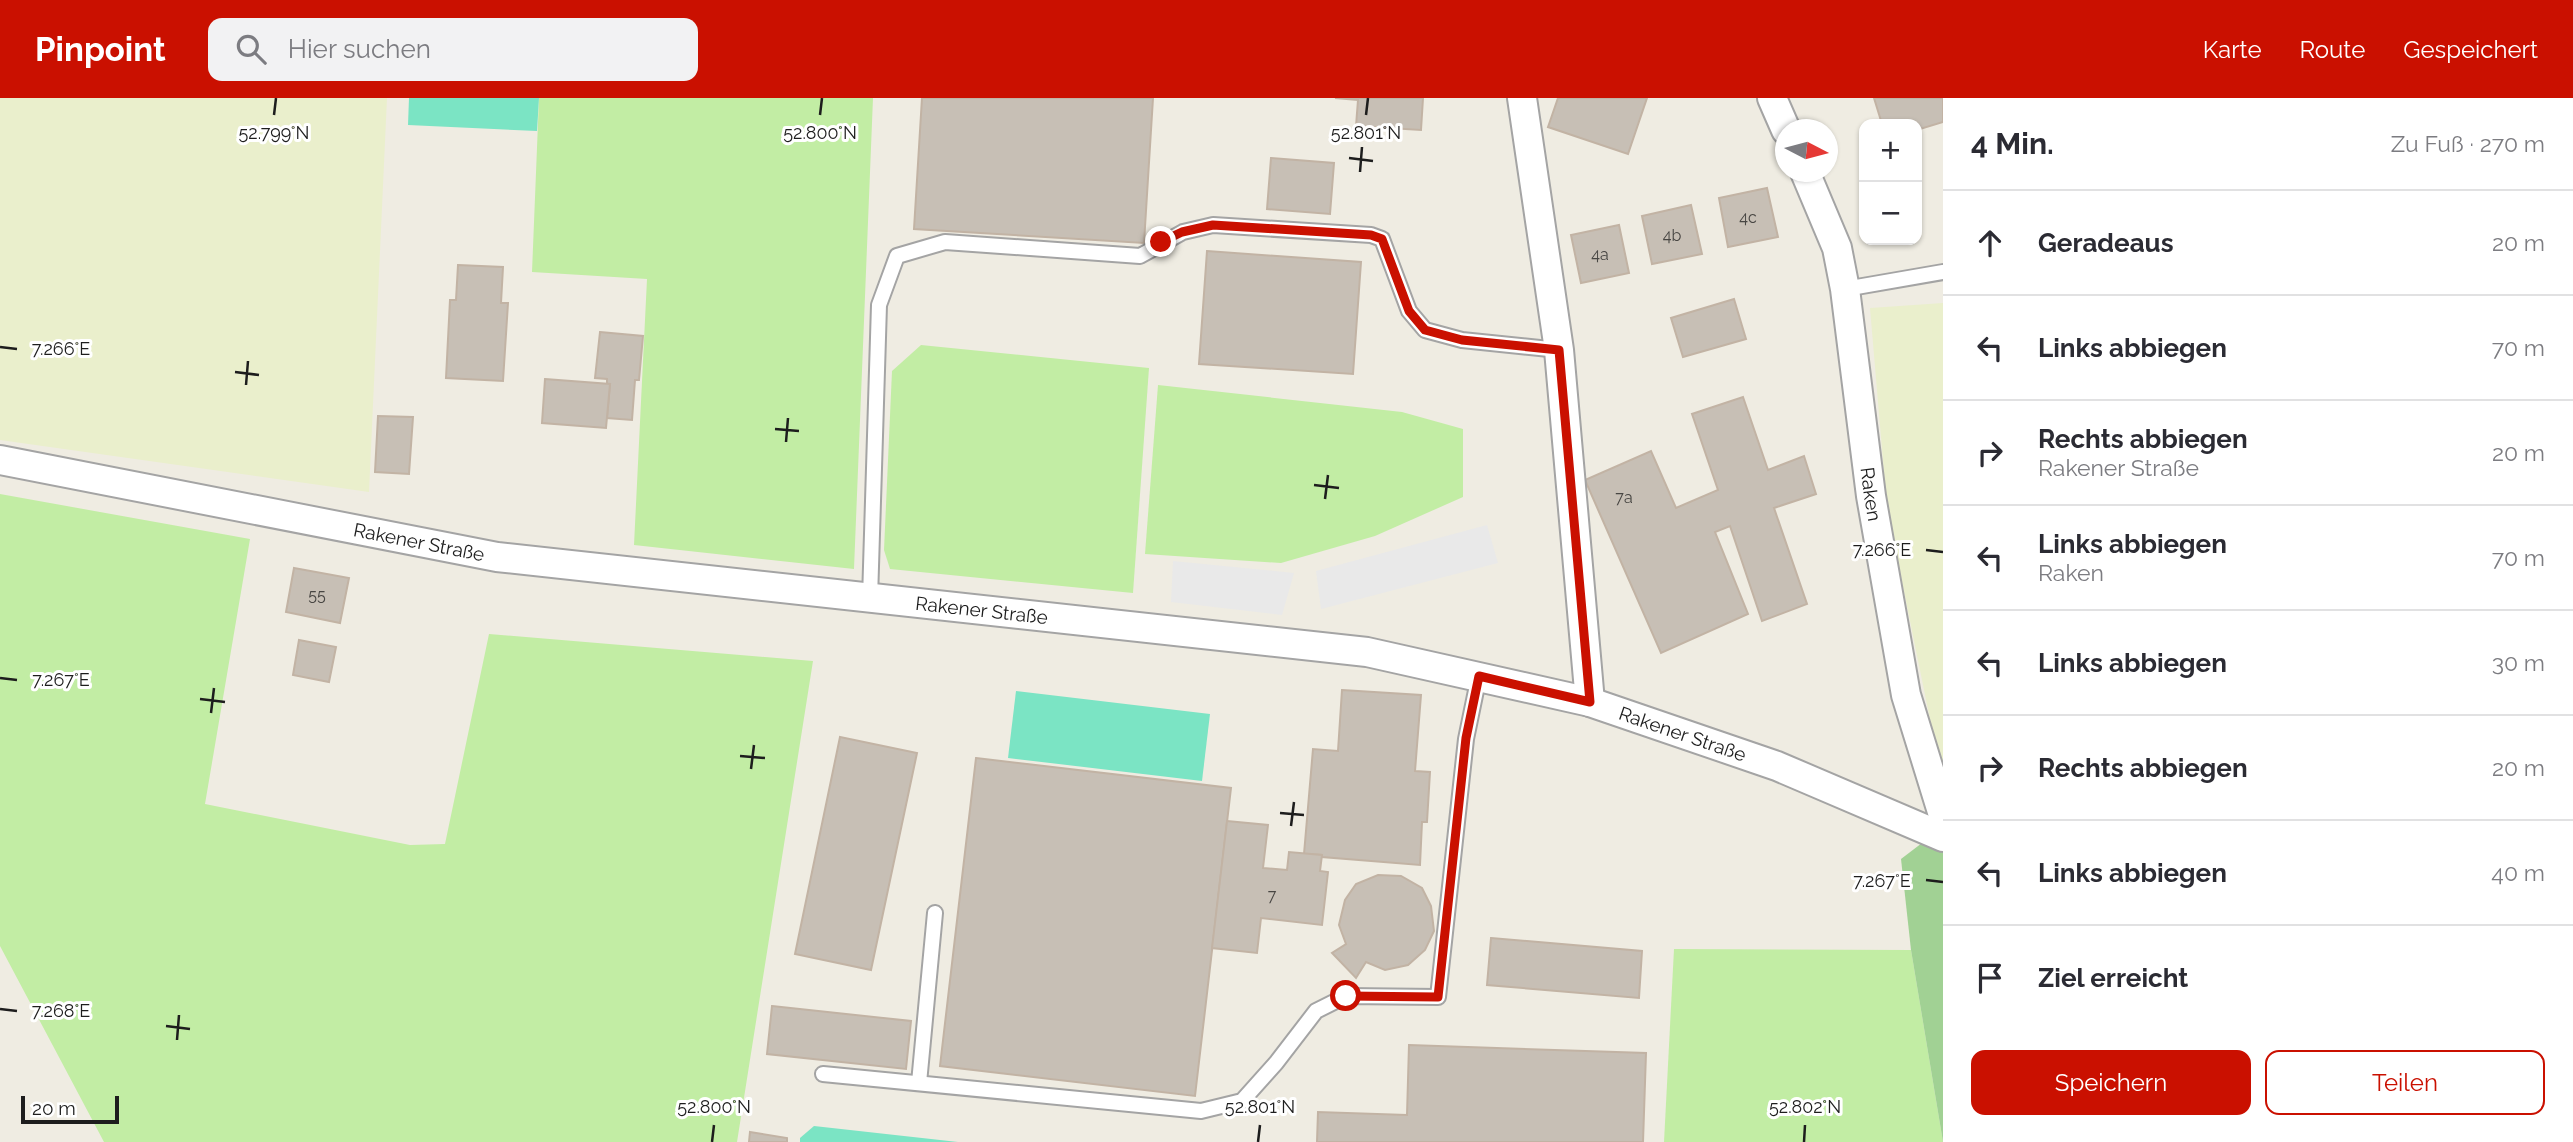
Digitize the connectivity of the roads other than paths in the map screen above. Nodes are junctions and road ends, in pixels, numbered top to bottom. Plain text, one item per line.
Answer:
1 (1522, 98) edge
2 (1772, 98) edge
3 (1781, 119) edge
4 (1809, 182) edge
5 (1943, 272) edge
6 (1845, 289) junction
7 (1559, 350) junction
8 (0, 460) edge
9 (870, 598) junction
10 (1479, 676) junction
11 (1590, 702) junction
12 (1943, 815) edge
13 (1943, 836) edge
14 (935, 913) dead end
15 (823, 1074) dead end
16 (919, 1083) junction

1 - 7 street
2 - 3 street
4 - 6 street, Raken
5 - 6 lane
6 - 12 street, Raken
7 - 9 lane
7 - 11 street
8 - 9 street, Rakener Straße
9 - 10 street, Rakener Straße
10 - 11 street, Rakener Straße
10 - 16 lane
11 - 13 street, Rakener Straße
14 - 16 lane
15 - 16 lane

